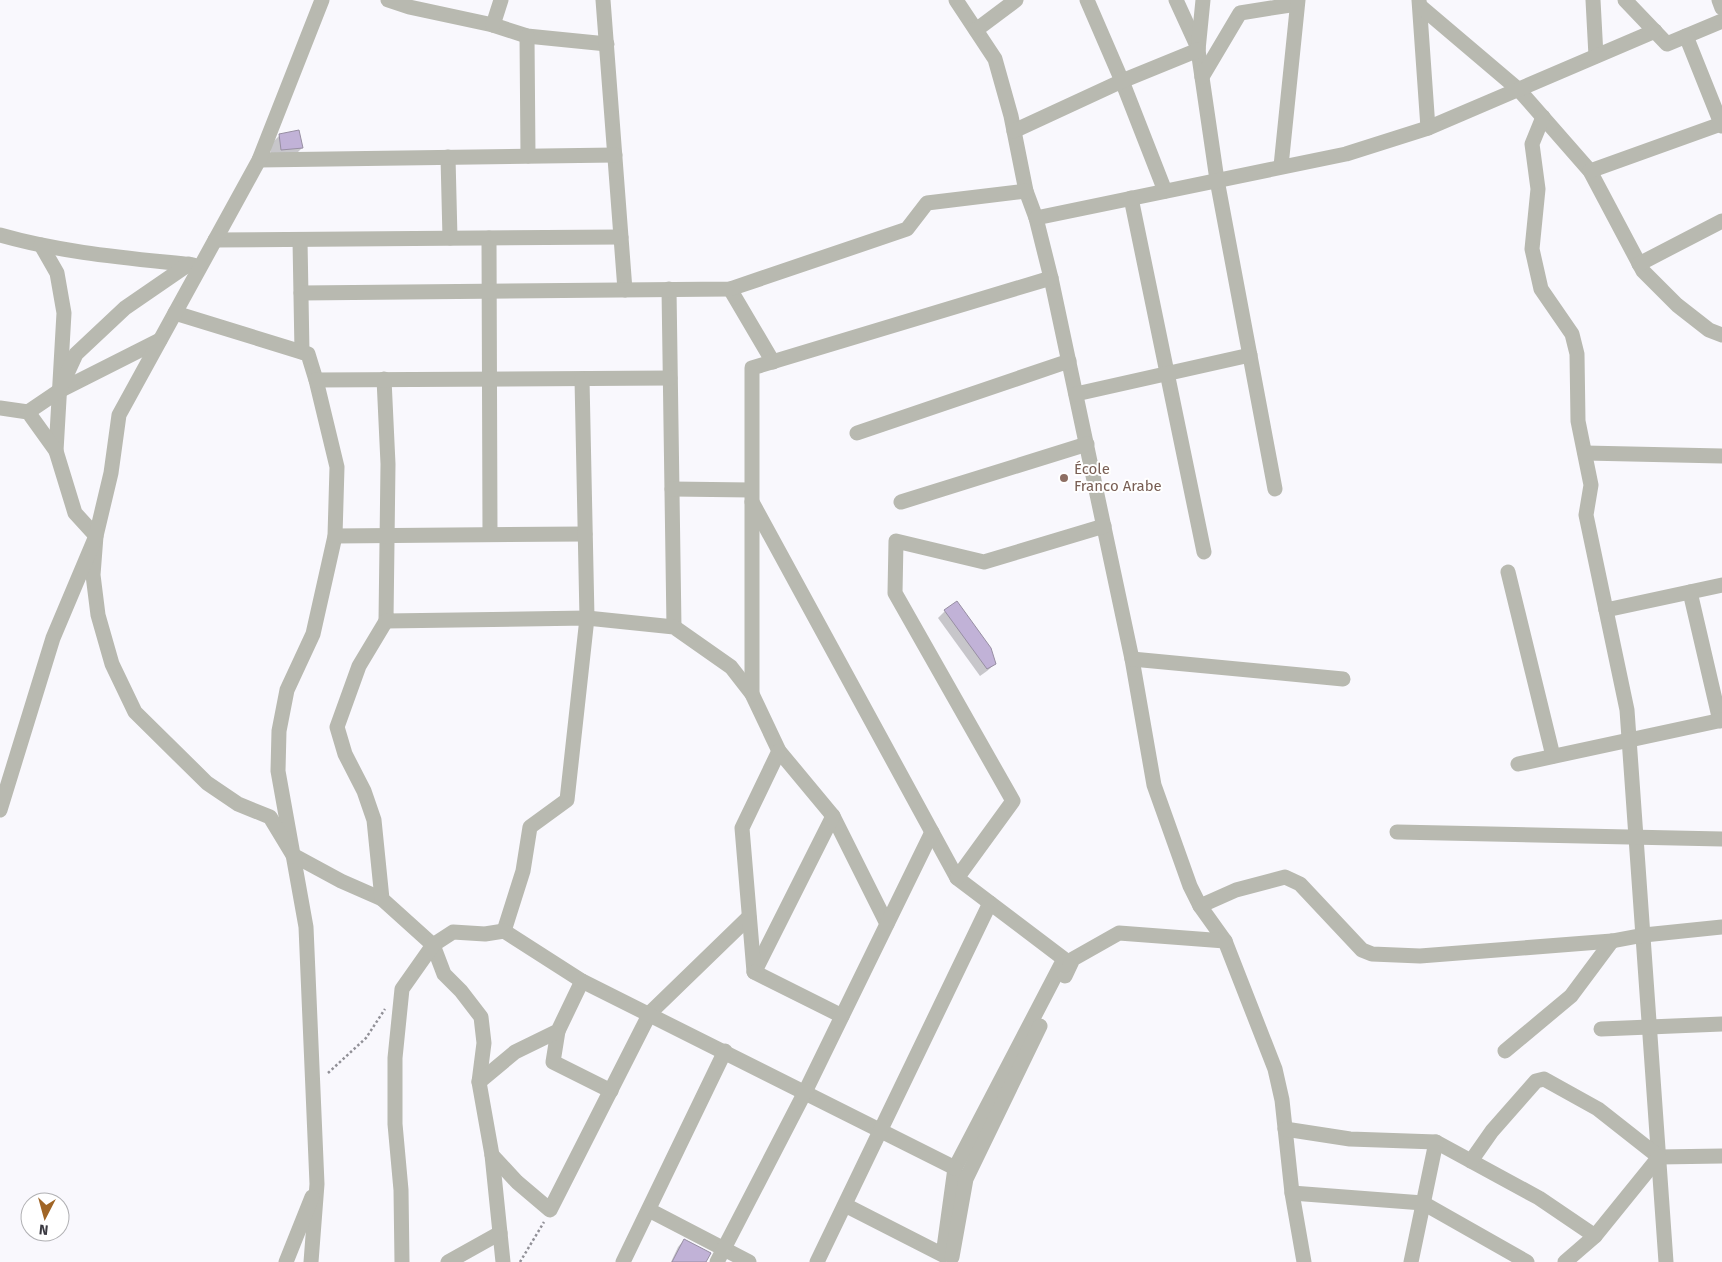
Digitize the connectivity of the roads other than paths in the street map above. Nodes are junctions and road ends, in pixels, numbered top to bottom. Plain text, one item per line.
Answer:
1 (322, 0) edge
2 (388, 0) edge
3 (501, 0) edge
4 (603, 0) edge
5 (956, 0) edge
6 (1016, 0) edge
7 (1087, 0) edge
8 (1176, 0) edge
9 (1202, 0) edge
10 (1593, 0) edge
11 (1625, 0) edge
12 (1719, 0) edge
13 (1297, 2) edge
14 (1420, 3) edge
15 (1722, 8) edge
16 (1722, 21) edge
17 (492, 25) junction
18 (976, 30) junction
19 (1655, 32) junction
20 (527, 36) junction
21 (1686, 36) junction
22 (607, 44) junction
23 (1198, 50) junction
24 (1596, 56) junction
25 (1202, 77) junction
26 (1122, 81) junction
27 (1519, 90) junction
28 (1543, 117) junction
29 (1722, 125) edge
30 (1428, 128) junction
31 (1014, 131) junction
32 (615, 155) junction
33 (528, 156) junction
34 (448, 157) junction
35 (259, 160) junction
36 (1281, 166) junction
37 (1590, 171) junction
38 (1217, 180) junction
39 (1026, 191) junction
40 (1165, 191) junction
41 (1131, 198) junction
42 (1036, 218) junction
43 (1722, 221) edge
44 (0, 235) edge
45 (621, 237) junction
46 (450, 238) junction
47 (489, 238) junction
48 (215, 240) junction
49 (300, 240) junction
50 (41, 245) junction
51 (1639, 264) junction
52 (194, 265) junction
53 (1051, 278) junction
54 (669, 289) junction
55 (730, 289) junction
56 (625, 290) junction
57 (490, 291) junction
58 (301, 293) junction
59 (175, 313) junction
60 (1722, 335) edge
61 (160, 340) junction
62 (302, 352) junction
63 (1250, 356) junction
64 (1069, 361) junction
65 (773, 362) junction
66 (1168, 374) junction
67 (670, 378) junction
68 (491, 379) junction
69 (582, 379) junction
70 (316, 380) junction
71 (384, 380) junction
72 (59, 390) junction
73 (1076, 394) junction
74 (0, 408) edge
75 (28, 412) junction
76 (857, 433) dead end
77 (1086, 444) junction
78 (56, 451) junction
79 (1584, 453) junction
80 (1722, 456) edge
81 (672, 489) junction
82 (1275, 489) dead end
83 (752, 496) junction
84 (901, 502) dead end
85 (1104, 526) junction
86 (490, 534) junction
87 (585, 534) junction
88 (388, 535) junction
89 (96, 536) junction
90 (335, 536) junction
91 (1204, 552) dead end
92 (1508, 572) dead end
93 (1722, 585) edge
94 (1690, 592) junction
95 (1606, 610) junction
96 (587, 618) junction
97 (386, 621) junction
98 (674, 627) junction
99 (1132, 658) junction
100 (1343, 680) dead end
101 (752, 694) junction
102 (1721, 720) edge
103 (1629, 740) junction
104 (779, 751) junction
105 (1553, 756) junction
106 (1518, 764) dead end
107 (6, 776) edge
108 (0, 810) edge
109 (833, 816) junction
110 (932, 832) junction
111 (1396, 832) dead end
112 (1636, 837) junction
113 (1722, 839) edge
114 (293, 855) junction
115 (957, 878) junction
116 (382, 899) junction
117 (990, 903) junction
118 (1200, 906) junction
119 (750, 917) junction
120 (887, 924) junction
121 (1722, 927) edge
122 (504, 931) junction
123 (1644, 935) junction
124 (1225, 941) junction
125 (1612, 941) junction
126 (433, 945) junction
127 (754, 972) junction
128 (582, 981) junction
129 (650, 1013) junction
130 (842, 1016) junction
131 (1722, 1024) edge
132 (1649, 1027) junction
133 (1600, 1029) dead end
134 (558, 1031) junction
135 (725, 1051) junction
136 (1505, 1051) dead end
137 (479, 1082) junction
138 (612, 1091) junction
139 (805, 1092) junction
140 (1285, 1128) junction
141 (881, 1130) junction
142 (1436, 1142) junction
143 (492, 1155) junction
144 (1722, 1156) edge
145 (1659, 1157) junction
146 (1472, 1161) junction
147 (955, 1168) junction
148 (317, 1184) junction
149 (1292, 1193) junction
150 (1423, 1203) junction
151 (845, 1205) junction
152 (649, 1210) junction
153 (500, 1233) junction
154 (1595, 1236) junction
155 (720, 1255) edge
156 (286, 1262) edge
157 (311, 1262) edge
158 (402, 1262) edge
159 (448, 1262) edge
160 (503, 1262) edge
161 (623, 1262) edge
162 (749, 1262) edge
163 (817, 1262) edge
164 (949, 1262) edge
165 (1304, 1262) edge
166 (1411, 1262) edge
167 (1527, 1262) edge
168 (1565, 1262) edge
169 (1666, 1262) edge

1 - 35 street
2 - 17 street
3 - 17 street
4 - 22 street
5 - 18 street
6 - 18 street
7 - 26 street
8 - 23 street
9 - 23 street
10 - 24 street
11 - 19 street
12 - 15 street
13 - 25 street
13 - 36 street
14 - 27 street
14 - 30 street
16 - 21 street
17 - 20 street
18 - 31 street
19 - 21 street
19 - 24 street
20 - 22 street
20 - 33 street
21 - 29 street
22 - 32 street
23 - 25 street
23 - 26 street
24 - 27 street
25 - 38 street
26 - 31 street
26 - 40 street
27 - 28 street
27 - 30 street
28 - 37 street
28 - 79 street
29 - 37 street
30 - 36 street
31 - 39 street
32 - 33 street
32 - 45 street
33 - 34 street
34 - 35 street
34 - 46 street
35 - 48 street
36 - 38 street
37 - 51 street
38 - 40 street
38 - 63 street
39 - 42 street
39 - 55 street
40 - 41 street
41 - 42 street
41 - 66 street
42 - 53 street
43 - 51 street
44 - 50 street
45 - 47 street
45 - 56 street
46 - 47 street
46 - 49 street
47 - 57 street
48 - 49 street
48 - 52 street
49 - 58 street
50 - 52 street
50 - 72 street
51 - 60 street
52 - 59 street
52 - 72 street
53 - 64 street
53 - 65 street
54 - 55 street
54 - 56 street
54 - 67 street
55 - 65 street
56 - 57 street
57 - 58 street
57 - 68 street
58 - 62 street
59 - 61 street
59 - 62 street
61 - 72 street
61 - 89 street
62 - 70 street
63 - 66 street
63 - 82 street
64 - 73 street
64 - 76 street
65 - 83 street
66 - 73 street
66 - 91 street
67 - 69 street
67 - 81 street
68 - 69 street
68 - 71 street
68 - 86 street
69 - 87 street
70 - 71 street
70 - 90 street
71 - 88 street
72 - 75 street
72 - 78 street
73 - 77 street
74 - 75 street
75 - 78 street
77 - 84 street
77 - 85 street
78 - 89 street
79 - 80 street
79 - 95 street
81 - 83 street
81 - 98 street
83 - 101 street
83 - 110 street
85 - 99 street
85 - 115 street
86 - 87 street
86 - 88 street
87 - 96 street
88 - 90 street
88 - 97 street
89 - 107 street
89 - 114 street
90 - 114 street
92 - 105 street
93 - 94 street
94 - 95 street
94 - 102 street
95 - 103 street
96 - 97 street
96 - 98 street
96 - 122 street
97 - 116 street
98 - 101 street
99 - 100 street
99 - 118 street
101 - 104 street
102 - 103 street
103 - 105 street
103 - 112 street
104 - 109 street
104 - 119 street
105 - 106 street
107 - 108 street
109 - 120 street
109 - 127 street
110 - 115 street
110 - 120 street
111 - 112 street
112 - 113 street
112 - 123 street
114 - 116 street
114 - 148 street
115 - 117 street
116 - 126 street
117 - 141 street
117 - 147 street
118 - 124 street
118 - 125 street
119 - 127 street
119 - 129 street
120 - 130 street
121 - 123 street
122 - 126 street
122 - 128 street
123 - 125 street
123 - 132 street
124 - 140 street
124 - 164 street
125 - 136 street
126 - 137 street
126 - 158 street
127 - 130 street
128 - 129 street
128 - 134 street
129 - 135 street
129 - 138 street
130 - 139 street
131 - 132 street
132 - 133 street
132 - 145 street
134 - 137 street
134 - 138 street
135 - 139 street
135 - 152 street
137 - 143 street
138 - 143 street
139 - 141 street
139 - 155 street
140 - 142 street
140 - 149 street
141 - 147 street
141 - 151 street
142 - 146 street
142 - 150 street
143 - 153 street
144 - 145 street
145 - 146 street
145 - 154 street
145 - 169 street
146 - 154 street
147 - 151 street
148 - 156 street
148 - 157 street
149 - 150 street
149 - 165 street
150 - 166 street
150 - 167 street
151 - 163 street
152 - 155 street
152 - 161 street
153 - 159 street
153 - 160 street
154 - 168 street
155 - 162 street

